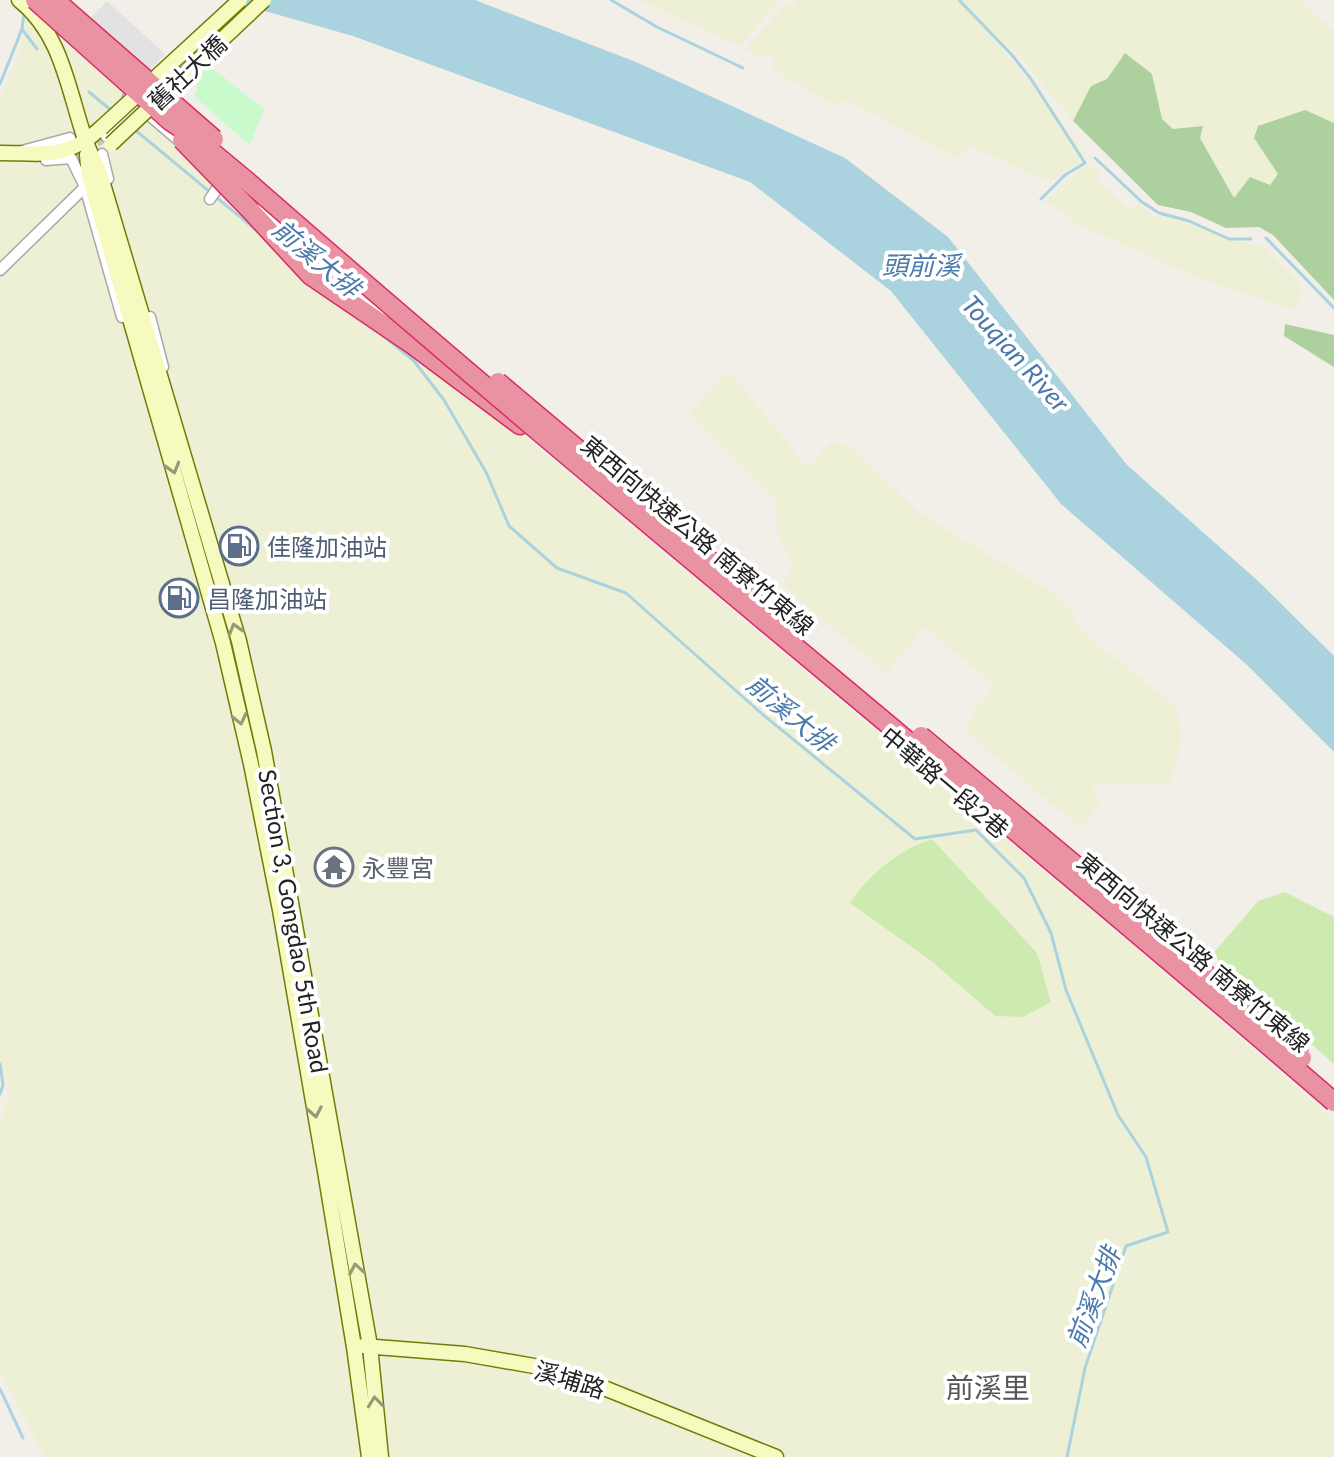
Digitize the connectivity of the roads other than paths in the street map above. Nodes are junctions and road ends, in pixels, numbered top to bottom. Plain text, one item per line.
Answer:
1 (19, 0) edge
2 (35, 0) edge
3 (55, 0) edge
4 (240, 0) edge
5 (264, 0) edge
6 (138, 106) junction
7 (170, 121) junction
8 (103, 134) junction
9 (70, 138) dead end
10 (86, 142) junction
11 (0, 153) edge
12 (17, 153) junction
13 (204, 161) junction
14 (220, 184) junction
15 (85, 187) junction
16 (245, 195) junction
17 (210, 199) dead end
18 (0, 270) edge
19 (151, 393) junction
20 (167, 393) junction
21 (522, 420) junction
22 (556, 454) junction
23 (203, 546) junction
24 (1334, 1086) edge
25 (1334, 1102) edge
26 (1334, 1111) edge
27 (362, 1346) junction
28 (369, 1457) edge
29 (381, 1457) edge
30 (776, 1457) edge

1 - 10 street
2 - 7 highway, 東西向快速公路 南寮竹東線, bridge
3 - 24 highway, 東西向快速公路 南寮竹東線, bridge
4 - 8 street, 舊社大橋, bridge
5 - 8 street, 舊社大橋, bridge
6 - 8 street
6 - 8 street, 中華路一段2巷
6 - 13 street, 中華路一段2巷
7 - 21 highway, bridge
7 - 25 highway, 東西向快速公路 南寮竹東線, bridge
8 - 10 street
8 - 20 street, Section 3, Gongdao 5th Road
9 - 12 street
10 - 12 street
10 - 19 street, Section 3, Gongdao 5th Road
10 - 20 street, Section 3, Gongdao 5th Road
11 - 12 street
12 - 15 street, Section 3, Gongdao 5th Road
13 - 14 street, 中華路一段2巷
13 - 16 street, 中華路一段2巷
14 - 16 street, 中華路一段2巷
14 - 17 street
15 - 18 street
15 - 19 street, Section 3, Gongdao 5th Road
16 - 21 street, 中華路一段2巷
19 -> 23 street, Section 3, Gongdao 5th Road
20 - 23 street, Section 3, Gongdao 5th Road
21 - 22 street, 中華路一段2巷
21 - 22 street, 中華路一段2巷
22 - 26 street, 中華路一段2巷
23 - 27 street, Section 3, Gongdao 5th Road
27 - 28 street, Section 3, Gongdao 5th Road
29 -> 27 street, Section 3, Gongdao 5th Road
27 - 30 street, 溪埔路

